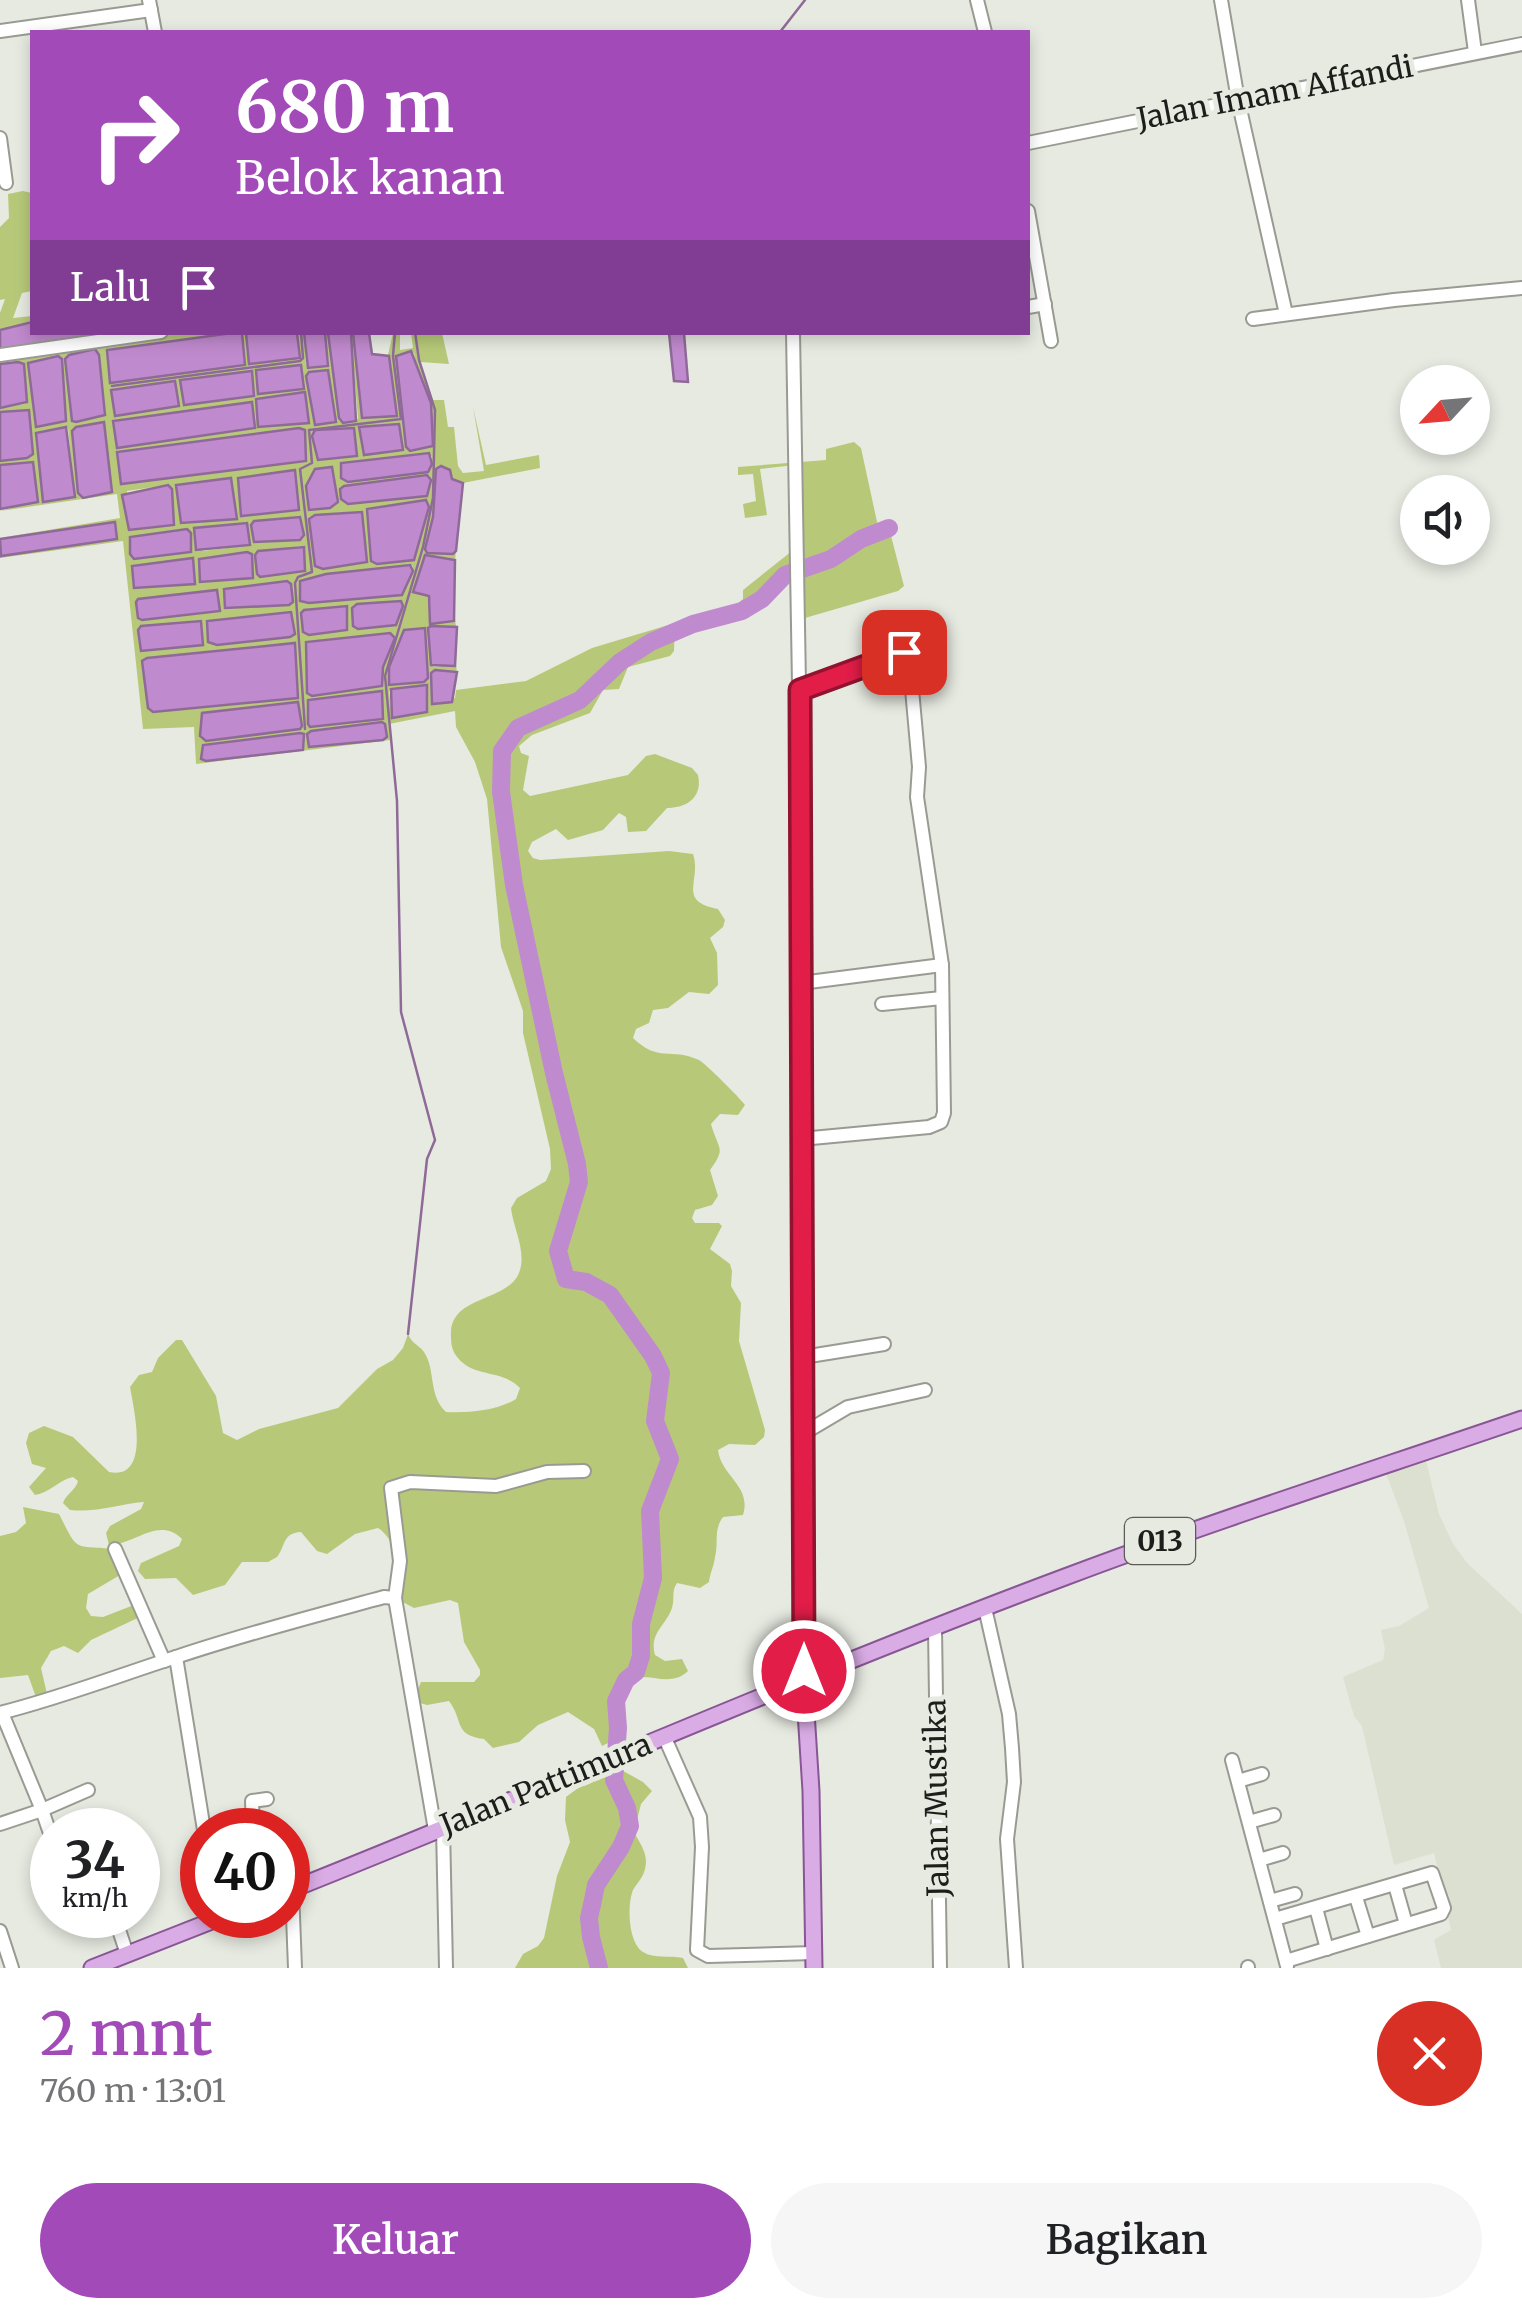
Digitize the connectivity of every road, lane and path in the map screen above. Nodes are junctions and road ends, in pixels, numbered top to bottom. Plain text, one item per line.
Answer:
1 (977, 0) edge
2 (1221, 0) edge
3 (1468, 0) edge
4 (150, 5) edge
5 (89, 26) edge
6 (155, 30) edge
7 (985, 30) edge
8 (0, 31) edge
9 (1522, 44) edge
10 (1475, 52) junction
11 (1238, 100) junction
12 (0, 138) edge
13 (1030, 143) edge
14 (6, 183) dead end
15 (1030, 223) edge
16 (1522, 288) edge
17 (1045, 304) junction
18 (1030, 307) edge
19 (1286, 314) junction
20 (1253, 319) dead end
21 (140, 335) edge
22 (792, 335) edge
23 (1052, 341) dead end
24 (0, 355) edge
25 (800, 690) junction
26 (942, 965) junction
27 (801, 982) junction
28 (942, 998) junction
29 (882, 1004) dead end
30 (801, 1139) junction
31 (884, 1344) dead end
32 (803, 1357) junction
33 (925, 1390) dead end
34 (1522, 1419) edge
35 (804, 1432) junction
36 (584, 1471) dead end
37 (114, 1549) dead end
38 (395, 1598) junction
39 (985, 1608) junction
40 (935, 1629) junction
41 (170, 1659) junction
42 (804, 1680) junction
43 (1, 1713) edge
44 (664, 1736) junction
45 (1232, 1760) dead end
46 (1262, 1774) dead end
47 (1238, 1781) junction
48 (88, 1790) dead end
49 (268, 1800) dead end
50 (41, 1808) edge
51 (47, 1808) edge
52 (200, 1808) edge
53 (252, 1808) edge
54 (30, 1814) edge
55 (1274, 1815) dead end
56 (1249, 1822) junction
57 (0, 1824) edge
58 (439, 1829) junction
59 (1283, 1853) dead end
60 (1259, 1860) junction
61 (310, 1883) edge
62 (1394, 1885) junction
63 (1295, 1894) dead end
64 (1356, 1897) junction
65 (1270, 1901) junction
66 (1316, 1908) junction
67 (1275, 1919) junction
68 (1406, 1924) junction
69 (0, 1931) edge
70 (180, 1932) edge
71 (1368, 1936) junction
72 (122, 1938) edge
73 (294, 1938) edge
74 (1327, 1949) junction
75 (127, 1954) junction
76 (814, 1960) edge
77 (1287, 1965) edge
78 (12, 1968) edge
79 (92, 1968) edge
80 (296, 1968) edge
81 (446, 1968) edge
82 (940, 1968) edge
83 (1016, 1968) edge

1 - 7 street
2 - 11 street
3 - 10 street
4 - 5 street
4 - 6 street
5 - 8 street
9 - 10 street, Jalan Imam Affandi
10 - 11 street, Jalan Imam Affandi
11 - 13 street, Jalan Imam Affandi
11 - 19 street
12 - 14 street
15 - 17 street
16 - 19 street
17 - 18 street
17 - 23 street
19 - 20 street
21 - 24 street
22 - 25 street
25 - 26 street
25 - 27 street
26 - 27 street
26 - 28 street
27 - 30 street
28 - 29 street
28 - 30 street
30 - 32 street
31 - 32 street
32 - 35 street
33 - 35 street
34 - 39 main road, 013
35 - 42 street
36 - 38 street
37 - 41 street
38 - 41 street
38 - 58 street
39 - 40 main road, 013
39 - 83 street
40 - 42 main road, 013
40 - 82 street, Jalan Mustika
41 - 43 street
41 - 52 street
42 - 44 main road, Jalan Pattimura / 013
42 - 76 main road
43 - 50 street
44 - 58 main road, Jalan Pattimura / 013
44 - 76 street
45 - 47 street
46 - 47 street
47 - 56 street
48 - 51 street
49 - 53 street
54 - 57 street
55 - 56 street
56 - 60 street
58 - 61 main road, Jalan Pattimura / 013
58 - 81 street
59 - 60 street
60 - 65 street
62 - 64 street
62 - 68 street
62 - 68 street
63 - 65 street
64 - 66 street
64 - 71 street
65 - 67 street
66 - 67 street
66 - 74 street
67 - 77 street
68 - 71 street
69 - 78 street
70 - 75 main road
71 - 74 street
72 - 75 street
73 - 80 street
74 - 77 street
75 - 79 main road

